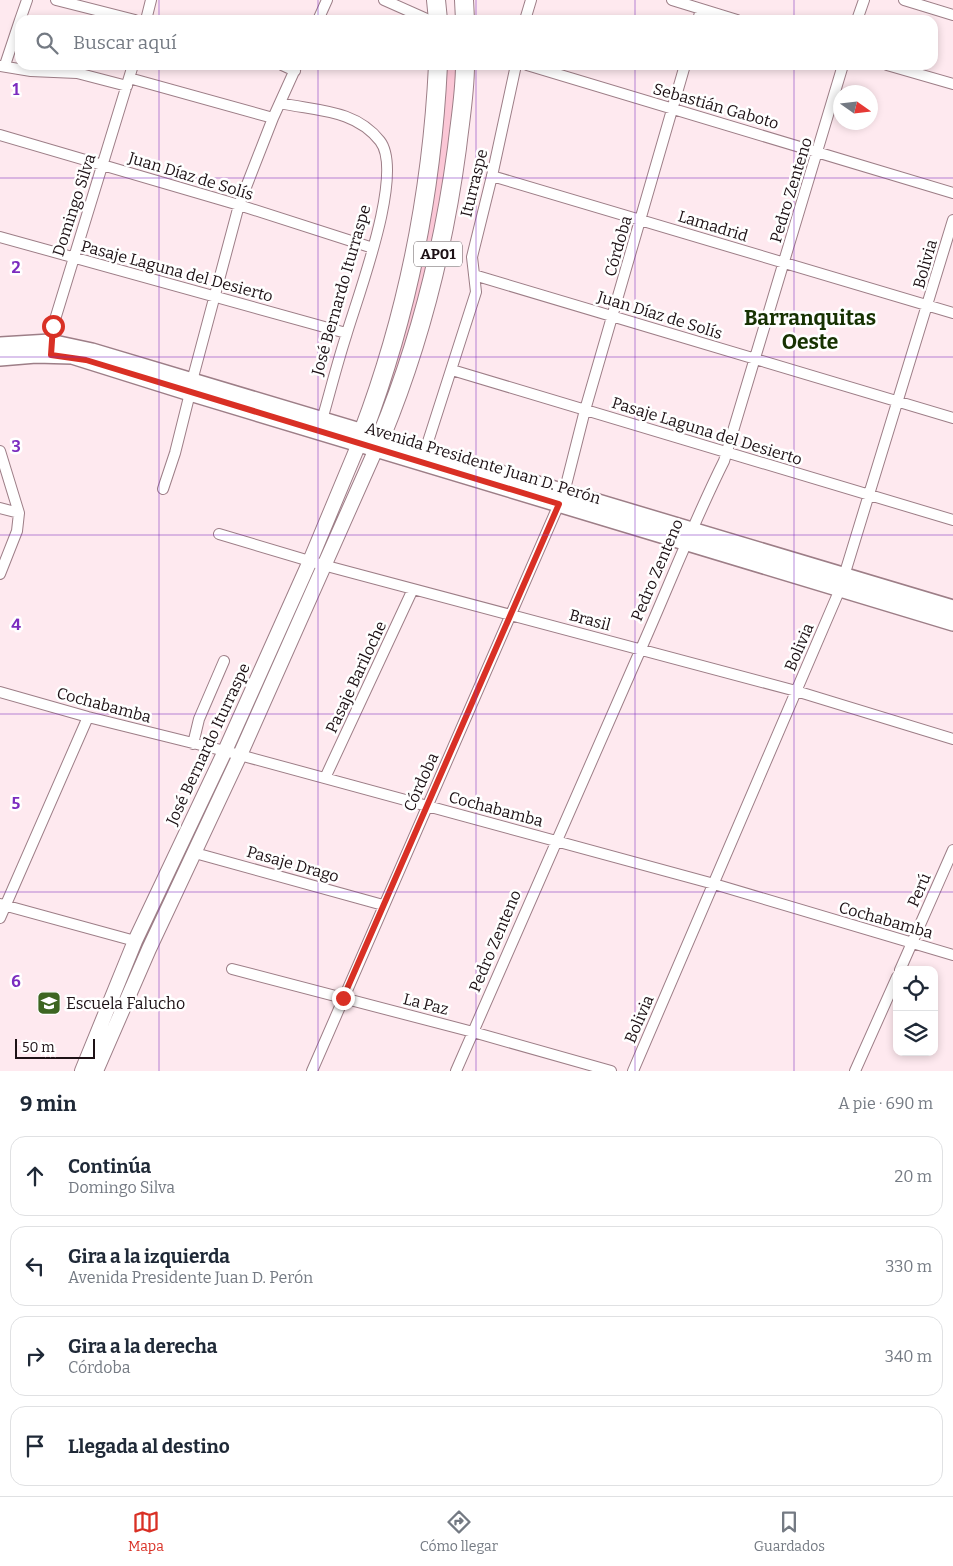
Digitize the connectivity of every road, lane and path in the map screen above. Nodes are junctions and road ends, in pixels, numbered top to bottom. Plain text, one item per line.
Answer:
1 (27, 0) edge
2 (56, 0) edge
3 (151, 0) edge
4 (327, 0) edge
5 (384, 0) edge
6 (436, 0) edge
7 (464, 0) edge
8 (531, 0) edge
9 (672, 0) edge
10 (864, 0) edge
11 (904, 0) edge
12 (697, 5) edge
13 (22, 15) edge
14 (115, 15) edge
15 (147, 15) edge
16 (320, 15) edge
17 (418, 15) edge
18 (438, 15) edge
19 (465, 15) edge
20 (526, 15) edge
21 (724, 15) edge
22 (859, 15) edge
23 (953, 15) edge
24 (15, 33) edge
25 (3, 65) edge
26 (26, 70) edge
27 (132, 70) edge
28 (295, 70) edge
29 (438, 70) edge
30 (464, 70) edge
31 (515, 70) edge
32 (543, 70) edge
33 (684, 70) edge
34 (843, 70) edge
35 (904, 70) edge
36 (128, 82) junction
37 (953, 84) edge
38 (280, 104) junction
39 (672, 109) junction
40 (273, 118) junction
41 (0, 136) edge
42 (819, 151) junction
43 (103, 165) junction
44 (492, 176) junction
45 (953, 193) edge
46 (239, 206) junction
47 (641, 220) junction
48 (953, 220) edge
49 (0, 237) edge
50 (373, 248) junction
51 (73, 258) junction
52 (785, 264) junction
53 (474, 275) junction
54 (213, 297) junction
55 (928, 305) junction
56 (953, 313) edge
57 (613, 316) junction
58 (346, 333) junction
59 (0, 345) edge
60 (50, 348) junction
61 (0, 358) edge
62 (756, 360) junction
63 (452, 370) junction
64 (191, 387) junction
65 (899, 402) junction
66 (585, 410) junction
67 (953, 418) edge
68 (322, 420) junction
69 (361, 437) junction
70 (379, 443) junction
71 (0, 451) edge
72 (425, 451) junction
73 (727, 452) junction
74 (163, 489) dead end
75 (870, 496) junction
76 (561, 498) junction
77 (0, 508) edge
78 (19, 512) junction
79 (953, 520) edge
80 (219, 534) dead end
81 (688, 536) junction
82 (316, 563) junction
83 (0, 574) edge
84 (845, 575) junction
85 (414, 589) junction
86 (840, 589) junction
87 (953, 608) edge
88 (510, 614) junction
89 (953, 623) edge
90 (640, 649) junction
91 (224, 661) dead end
92 (796, 691) junction
93 (0, 692) edge
94 (88, 717) junction
95 (953, 739) edge
96 (193, 744) junction
97 (225, 751) junction
98 (240, 755) junction
99 (325, 778) junction
100 (427, 806) junction
101 (554, 840) junction
102 (953, 850) edge
103 (195, 852) junction
104 (714, 884) junction
105 (3, 905) edge
106 (383, 905) junction
107 (0, 918) edge
108 (135, 941) junction
109 (911, 944) junction
110 (953, 955) edge
111 (902, 966) edge
112 (232, 969) dead end
113 (893, 986) edge
114 (343, 998) junction
115 (106, 1030) junction
116 (473, 1032) junction
117 (74, 1071) edge
118 (82, 1071) edge
119 (96, 1071) edge
120 (105, 1071) edge
121 (312, 1071) edge
122 (456, 1071) edge
123 (611, 1071) edge
124 (633, 1071) edge
125 (855, 1071) edge

1 - 13 street
2 - 14 street
3 - 15 street
4 - 16 street
5 - 17 street
6 - 18 highway
7 - 19 highway
8 - 20 street
9 - 12 street
10 - 22 street
11 - 23 street
12 - 21 street
24 - 25 street
26 - 36 street
27 - 36 street, Domingo Silva
28 - 38 street
29 - 69 highway, AP01
30 - 70 highway, AP01
31 - 44 street, Iturraspe
32 - 39 street, Sebastián Gaboto
33 - 39 street, Córdoba
34 - 42 street, Pedro Zenteno
35 - 37 street
36 - 40 street
36 - 43 street, Domingo Silva
38 - 40 street
38 - 50 street, José Bernardo Iturraspe
39 - 42 street, Sebastián Gaboto
39 - 47 street, Córdoba
40 - 46 street
41 - 43 street, Juan Díaz de Solís
42 - 45 street, Sebastián Gaboto
42 - 52 street, Pedro Zenteno
43 - 46 street, Juan Díaz de Solís
43 - 51 street, Domingo Silva
44 - 47 street, Lamadrid
44 - 53 street, Iturraspe
46 - 50 street, Juan Díaz de Solís
46 - 54 street
47 - 52 street, Lamadrid
47 - 57 street, Córdoba
48 - 55 street, Bolivia
49 - 51 street, Pasaje Laguna del Desierto
50 - 58 street, José Bernardo Iturraspe
51 - 54 street, Pasaje Laguna del Desierto
51 - 60 street, Domingo Silva
52 - 55 street, Lamadrid
52 - 62 street, Pedro Zenteno
53 - 57 street, Juan Díaz de Solís
53 - 63 street, Iturraspe
54 - 58 street, Pasaje Laguna del Desierto
54 - 64 street
55 - 56 street, Lamadrid
55 - 65 street, Bolivia
57 - 62 street, Juan Díaz de Solís
57 - 66 street, Córdoba
58 - 68 street, José Bernardo Iturraspe
59 - 60 main road, Avenida Presidente Juan D. Perón
60 - 61 main road, Avenida Presidente Juan D. Perón
60 - 64 main road, Avenida Presidente Juan D. Perón
62 - 65 street, Juan Díaz de Solís
62 - 73 street, Pedro Zenteno
63 - 66 street, Pasaje Laguna del Desierto
63 - 72 street, Iturraspe
64 - 68 main road, Avenida Presidente Juan D. Perón
64 - 69 main road, Avenida Presidente Juan D. Perón
64 - 74 street
65 - 67 street, Juan Díaz de Solís
65 - 75 street, Bolivia
66 - 73 street, Pasaje Laguna del Desierto
66 - 76 street, Córdoba
68 - 69 main road, Avenida Presidente Juan D. Perón
69 - 70 main road, Avenida Presidente Juan D. Perón
69 - 82 main road, José Bernardo Iturraspe
70 - 72 main road, Avenida Presidente Juan D. Perón
70 - 76 main road, Avenida Presidente Juan D. Perón
70 - 82 main road, José Bernardo Iturraspe
71 - 78 street
72 - 76 main road, Avenida Presidente Juan D. Perón
73 - 75 street, Pasaje Laguna del Desierto
73 - 81 street, Pedro Zenteno
75 - 79 street, Pasaje Laguna del Desierto
75 - 84 street, Bolivia
76 - 81 main road, Avenida Presidente Juan D. Perón
76 - 88 street, Córdoba
77 - 78 street
78 - 83 street
80 - 82 street, Brasil
81 - 84 main road, Avenida Presidente Juan D. Perón
81 - 86 main road, Avenida Presidente Juan D. Perón
81 - 90 street, Pedro Zenteno
82 - 85 street, Brasil
82 - 97 main road, José Bernardo Iturraspe
82 - 98 main road, José Bernardo Iturraspe
84 - 86 street, Bolivia
84 - 87 main road, Avenida Presidente Juan D. Perón
85 - 88 street, Brasil
85 - 99 street, Pasaje Bariloche
86 - 89 main road, Avenida Presidente Juan D. Perón
86 - 92 street, Bolivia
88 - 90 street, Brasil
88 - 100 street, Córdoba
90 - 92 street, Brasil
90 - 101 street, Pedro Zenteno
91 - 96 street
92 - 95 street, Brasil
92 - 104 street, Bolivia
93 - 94 street, Cochabamba
94 - 96 street, Cochabamba
94 - 105 street
96 - 97 street, Cochabamba
97 - 98 street, Cochabamba
97 - 108 main road, José Bernardo Iturraspe
98 - 99 street, Cochabamba
98 - 103 main road, José Bernardo Iturraspe
99 - 100 street, Cochabamba
100 - 101 street, Cochabamba
100 - 106 street, Córdoba
101 - 104 street, Cochabamba
101 - 116 street, Pedro Zenteno
102 - 109 street, Perú
103 - 106 street, Pasaje Drago
103 - 115 main road, José Bernardo Iturraspe
104 - 109 street, Cochabamba
104 - 124 street, Bolivia
105 - 107 street
105 - 108 street
106 - 114 street, Córdoba
108 - 115 main road, José Bernardo Iturraspe
109 - 110 street, Cochabamba
109 - 111 street, Perú
112 - 114 street, La Paz
113 - 125 street
114 - 116 street, La Paz
114 - 121 street, Córdoba
115 - 117 main road
115 - 118 main road, José Bernardo Iturraspe
115 - 119 main road, José Bernardo Iturraspe
115 - 120 main road
116 - 122 street, Pedro Zenteno
116 - 123 street, La Paz

